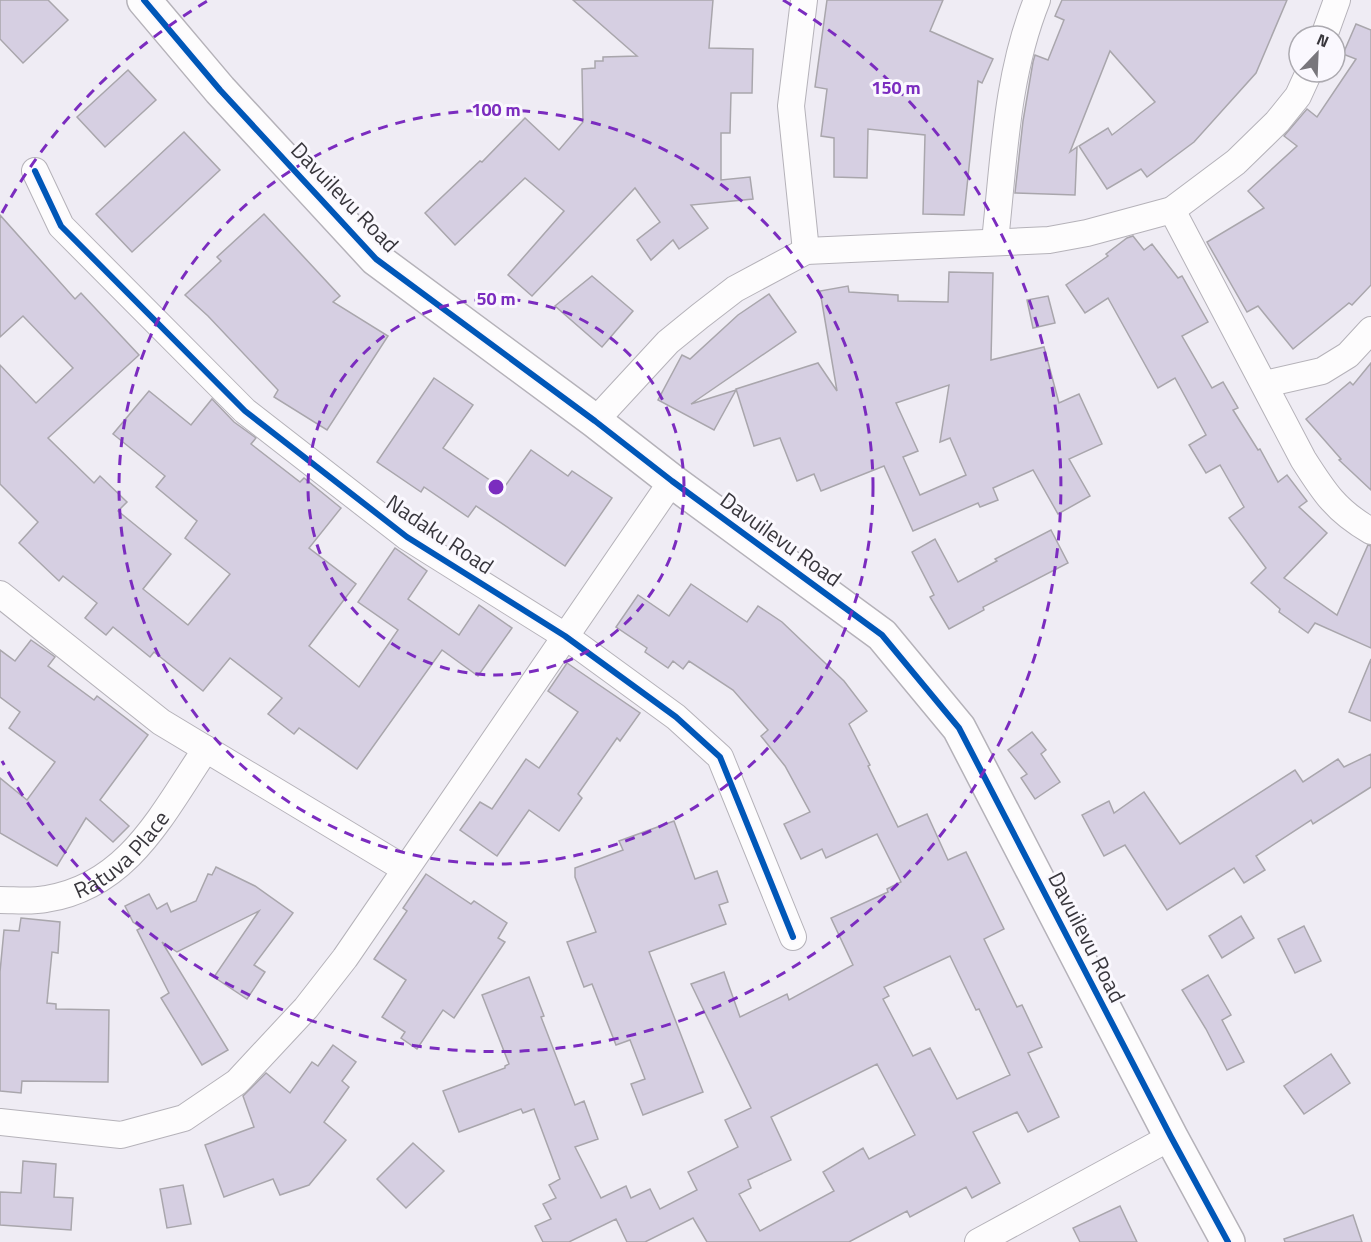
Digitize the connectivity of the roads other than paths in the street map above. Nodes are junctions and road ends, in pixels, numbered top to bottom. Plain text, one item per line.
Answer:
1 (144, 0) edge
2 (804, 0) edge
3 (1037, 0) edge
4 (1337, 0) edge
5 (1328, 24) edge
6 (1304, 84) edge
7 (35, 171) dead end
8 (1172, 210) junction
9 (996, 241) junction
10 (806, 251) junction
11 (1371, 330) edge
12 (1265, 384) junction
13 (595, 421) junction
14 (672, 481) junction
15 (1371, 531) edge
16 (0, 594) edge
17 (565, 636) junction
18 (206, 749) junction
19 (405, 869) junction
20 (0, 900) edge
21 (793, 937) dead end
22 (0, 1122) edge
23 (1171, 1137) junction
24 (978, 1242) edge
25 (1228, 1242) edge

1 - 13 street, Davuilevu Road
2 - 10 street
3 - 9 street
4 - 5 street
6 - 8 street
7 - 17 street, Nadaku Road
8 - 9 street
8 - 12 street
9 - 10 street
10 - 13 street
11 - 12 street
12 - 15 street
13 - 14 street, Davuilevu Road
14 - 17 street
14 - 23 street, Davuilevu Road
16 - 18 street
17 - 19 street
17 - 21 street, Nadaku Road
18 - 19 street
18 - 20 street, Ratuva Place
19 - 22 street
23 - 24 street
23 - 25 street, Davuilevu Road

